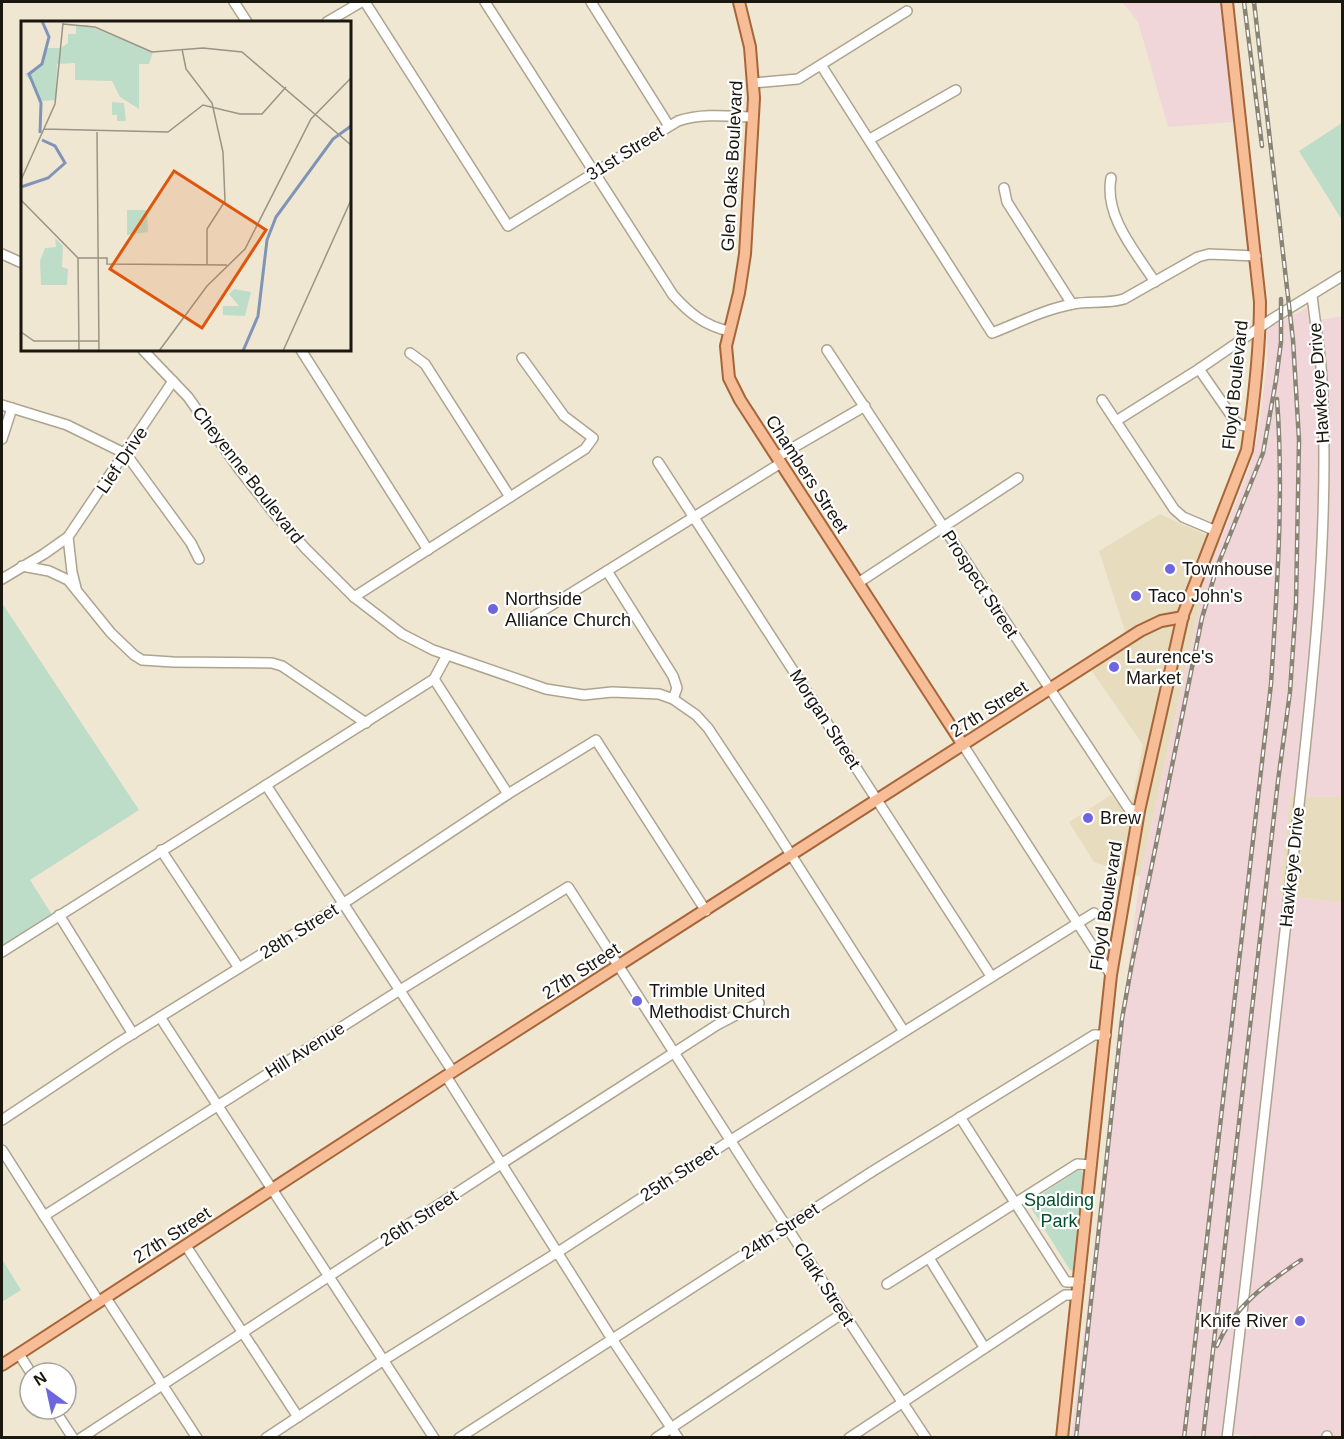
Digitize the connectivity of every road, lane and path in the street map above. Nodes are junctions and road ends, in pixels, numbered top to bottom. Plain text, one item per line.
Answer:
1 (234, 2) edge
2 (363, 2) edge
3 (485, 2) edge
4 (591, 2) edge
5 (739, 2) edge
6 (1227, 2) edge
7 (907, 11) dead end
8 (247, 21) edge
9 (329, 21) edge
10 (821, 65) junction
11 (753, 83) junction
12 (956, 90) dead end
13 (753, 117) junction
14 (669, 126) junction
15 (870, 139) junction
16 (596, 171) junction
17 (1111, 177) dead end
18 (1004, 188) dead end
19 (2, 254) edge
20 (1256, 256) junction
21 (21, 263) edge
22 (1342, 276) edge
23 (1155, 282) junction
24 (1312, 295) junction
25 (1072, 304) junction
26 (1260, 328) junction
27 (729, 331) junction
28 (826, 350) dead end
29 (144, 351) edge
30 (302, 351) edge
31 (410, 353) dead end
32 (522, 358) dead end
33 (1199, 369) junction
34 (173, 381) junction
35 (1102, 400) dead end
36 (2, 405) edge
37 (865, 406) junction
38 (12, 408) junction
39 (1116, 421) junction
40 (1250, 427) junction
41 (2, 439) edge
42 (126, 454) junction
43 (779, 460) junction
44 (658, 462) dead end
45 (1018, 478) dead end
46 (510, 497) junction
47 (694, 517) junction
48 (942, 527) junction
49 (1216, 531) junction
50 (68, 537) junction
51 (428, 550) junction
52 (199, 559) dead end
53 (22, 566) junction
54 (607, 571) junction
55 (2, 579) edge
56 (858, 583) junction
57 (76, 588) junction
58 (354, 597) junction
59 (1183, 617) junction
60 (531, 618) dead end
61 (447, 655) junction
62 (434, 679) junction
63 (1050, 689) junction
64 (673, 699) junction
65 (366, 723) junction
66 (963, 745) junction
67 (266, 785) junction
68 (508, 794) junction
69 (878, 800) junction
70 (1139, 811) junction
71 (161, 850) junction
72 (792, 855) junction
73 (568, 887) joint
74 (344, 903) junction
75 (706, 911) junction
76 (1094, 913) dead end
77 (59, 915) junction
78 (1076, 922) junction
79 (2, 952) edge
80 (620, 966) junction
81 (239, 968) junction
82 (1111, 975) junction
83 (991, 976) junction
84 (400, 990) junction
85 (759, 1003) dead end
86 (160, 1017) junction
87 (903, 1030) junction
88 (133, 1034) junction
89 (1106, 1035) junction
90 (675, 1052) junction
91 (450, 1074) junction
92 (218, 1106) junction
93 (960, 1117) junction
94 (2, 1120) edge
95 (731, 1140) junction
96 (2, 1150) edge
97 (501, 1164) junction
98 (1091, 1165) junction
99 (273, 1189) junction
100 (1014, 1203) junction
101 (44, 1216) junction
102 (786, 1227) junction
103 (186, 1246) junction
104 (558, 1252) junction
105 (929, 1258) junction
106 (329, 1277) junction
107 (1078, 1282) junction
108 (887, 1284) dead end
109 (1077, 1295) junction
110 (102, 1300) junction
111 (843, 1313) junction
112 (243, 1333) junction
113 (612, 1339) junction
114 (984, 1347) junction
115 (19, 1354) junction
116 (384, 1360) junction
117 (23, 1361) edge
118 (2, 1365) edge
119 (163, 1385) junction
120 (903, 1402) junction
121 (298, 1416) junction
122 (62, 1421) edge
123 (671, 1428) junction
124 (73, 1437) edge
125 (81, 1437) edge
126 (197, 1437) edge
127 (266, 1437) edge
128 (434, 1437) edge
129 (459, 1437) edge
130 (656, 1437) edge
131 (678, 1437) edge
132 (849, 1437) edge
133 (926, 1437) edge
134 (1062, 1437) edge
135 (1227, 1437) edge

1 - 8 street
2 - 9 street
2 - 16 street, 31st Street
3 - 16 street
4 - 14 street
5 - 11 main road, Glen Oaks Boulevard
6 - 20 main road, Floyd Boulevard
7 - 10 street
10 - 11 street
10 - 15 street
11 - 13 main road, Glen Oaks Boulevard
12 - 15 street
13 - 14 street, 31st Street
13 - 27 main road, Glen Oaks Boulevard
14 - 16 street, 31st Street
15 - 25 street
16 - 27 street
17 - 23 street
18 - 25 street
19 - 21 street
20 - 23 street
20 - 26 main road, Floyd Boulevard
22 - 24 street
23 - 25 street
24 - 26 street
24 - 135 street, Hawkeye Drive
26 - 33 street
26 - 40 main road, Floyd Boulevard
27 - 43 main road, Chambers Street
28 - 37 street, Prospect Street
29 - 34 street, Cheyenne Boulevard
30 - 51 street
31 - 46 street
32 - 46 street
33 - 39 street
33 - 40 street
34 - 42 street, Lief Drive
34 - 58 street, Cheyenne Boulevard
35 - 39 street
36 - 38 street
37 - 43 street
37 - 48 street, Prospect Street
38 - 41 street
38 - 42 street
39 - 49 street
40 - 49 main road, Floyd Boulevard
42 - 50 street, Lief Drive
42 - 52 street
43 - 47 street
43 - 56 main road, Chambers Street
44 - 47 street, Morgan Street
45 - 48 street
46 - 51 street
47 - 54 street
47 - 69 street, Morgan Street
48 - 56 street
48 - 63 street, Prospect Street
49 - 59 main road, Floyd Boulevard
50 - 53 street
50 - 57 street
51 - 58 street
53 - 55 street
53 - 57 street
54 - 60 street
54 - 64 street
56 - 66 main road, Chambers Street
57 - 65 street
58 - 61 street, Cheyenne Boulevard
59 - 63 main road, 27th Street
59 - 70 main road, Floyd Boulevard
61 - 62 street
61 - 64 street, Cheyenne Boulevard
62 - 65 street
62 - 68 street
63 - 66 main road, 27th Street
63 - 70 street, Prospect Street
64 - 72 street, Cheyenne Boulevard
65 - 67 street
66 - 69 main road, 27th Street
66 - 78 street, Chambers Street
67 - 71 street
67 - 74 street
68 - 74 street, 28th Street
68 - 75 street, 28th Street
69 - 72 main road, 27th Street
69 - 83 street, Morgan Street
70 - 82 main road, Floyd Boulevard
71 - 77 street
71 - 81 street
72 - 75 main road, 27th Street
72 - 87 street, Cheyenne Boulevard
73 - 80 street, Clark Street
73 - 84 street, Hill Avenue
74 - 81 street, 28th Street
74 - 84 street
75 - 80 main road, 27th Street
76 - 78 street, 25th Street
77 - 79 street
77 - 88 street
78 - 82 street, Chambers Street
78 - 83 street, 25th Street
80 - 90 street, Clark Street
80 - 91 main road, 27th Street
81 - 86 street, 28th Street
82 - 89 main road, Floyd Boulevard
83 - 87 street, 25th Street
84 - 91 street
84 - 92 street, Hill Avenue
85 - 90 street, 26th Street
86 - 88 street, 28th Street
86 - 92 street
87 - 95 street, 25th Street
88 - 94 street, 28th Street
89 - 93 street, 24th Street
89 - 98 main road, Floyd Boulevard
90 - 95 street, Clark Street
90 - 97 street, 26th Street
91 - 97 street
91 - 99 main road, 27th Street
92 - 99 street
92 - 101 street, Hill Avenue
93 - 100 street
93 - 102 street, 24th Street
95 - 102 street, Clark Street
95 - 104 street, 25th Street
96 - 101 street
97 - 104 street
97 - 106 street, 26th Street
98 - 100 street
98 - 107 main road, Floyd Boulevard
99 - 103 main road, 27th Street
99 - 106 street
100 - 105 street
100 - 107 street
101 - 110 street
102 - 111 street, Clark Street
102 - 113 street, 24th Street
103 - 110 main road, 27th Street
103 - 112 street
104 - 113 street
104 - 116 street, 25th Street
105 - 108 street
105 - 114 street
106 - 112 street, 26th Street
106 - 116 street
107 - 109 main road, Floyd Boulevard
109 - 114 street
109 - 134 main road, Floyd Boulevard
110 - 115 main road, 27th Street
110 - 119 street
111 - 120 street, Clark Street
111 - 123 street
112 - 119 street, 26th Street
112 - 121 street
113 - 123 street
113 - 129 street, 24th Street
114 - 120 street
115 - 117 street
115 - 118 main road, 27th Street
116 - 121 street, 25th Street
116 - 128 street
119 - 125 street, 26th Street
119 - 126 street
120 - 132 street
120 - 133 street, Clark Street
121 - 127 street, 25th Street
122 - 124 street
123 - 130 street
123 - 131 street

